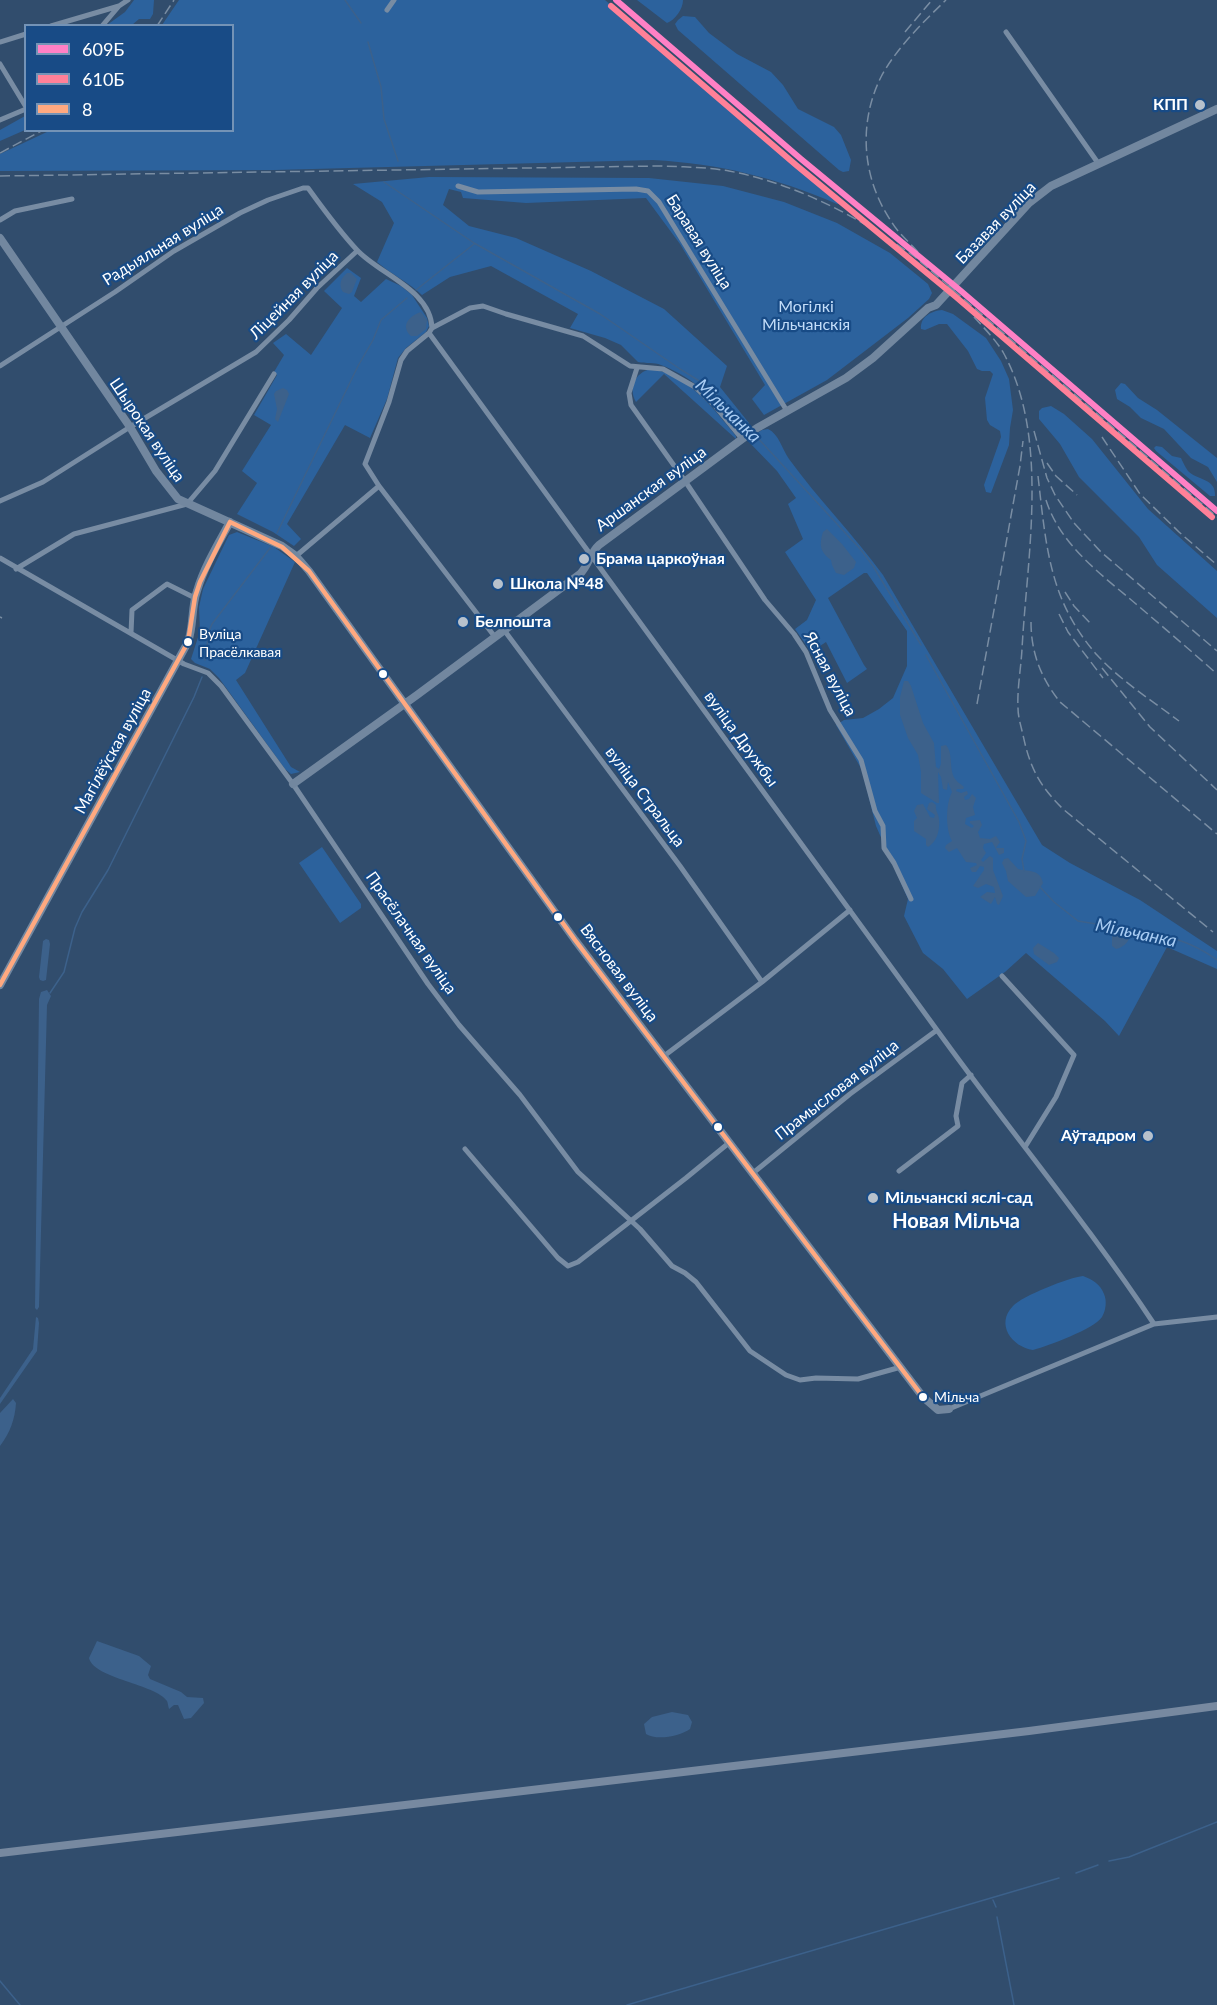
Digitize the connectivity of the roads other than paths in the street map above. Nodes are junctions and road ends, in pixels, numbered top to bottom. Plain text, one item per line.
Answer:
1 (128, 0) edge
2 (394, 0) edge
3 (118, 6) junction
4 (387, 10) dead end
5 (58, 24) edge
6 (104, 24) edge
7 (1006, 32) dead end
8 (24, 35) edge
9 (0, 42) edge
10 (0, 64) edge
11 (24, 104) edge
12 (24, 108) edge
13 (1217, 109) edge
14 (0, 120) edge
15 (1098, 163) junction
16 (458, 186) dead end
17 (72, 199) dead end
18 (0, 220) edge
19 (0, 238) edge
20 (357, 251) junction
21 (61, 326) junction
22 (430, 331) junction
23 (0, 366) edge
24 (637, 368) junction
25 (274, 374) dead end
26 (786, 411) junction
27 (130, 427) junction
28 (757, 428) joint
29 (743, 438) junction
30 (685, 481) junction
31 (379, 486) junction
32 (0, 501) edge
33 (187, 504) junction
34 (230, 522) junction
35 (296, 556) junction
36 (0, 558) edge
37 (591, 558) junction
38 (16, 569) junction
39 (195, 598) junction
40 (504, 630) junction
41 (131, 633) junction
42 (495, 637) junction
43 (178, 660) junction
44 (404, 704) junction
45 (292, 784) junction
46 (911, 899) dead end
47 (850, 910) junction
48 (1002, 975) dead end
49 (762, 982) junction
50 (0, 985) edge
51 (937, 1030) junction
52 (664, 1056) junction
53 (971, 1075) junction
54 (730, 1142) junction
55 (1025, 1147) junction
56 (465, 1149) dead end
57 (899, 1170) dead end
58 (753, 1173) junction
59 (629, 1221) junction
60 (1217, 1317) edge
61 (1154, 1324) junction
62 (901, 1367) junction
63 (949, 1408) joint
64 (1217, 1706) edge
65 (0, 1853) edge

1 - 3 street
2 - 4 street
3 - 5 street
3 - 6 street
7 - 15 street
8 - 9 street
10 - 11 street
12 - 14 street
13 - 15 street, Базавая вуліца
15 - 26 street, Базавая вуліца
16 - 26 street, Баравая вуліца
17 - 18 street
19 - 21 street, Шырокая вуліца
20 - 21 street, Радыяльная вуліца
20 - 22 street, Радыяльная вуліца
20 - 27 street, Ліцейная вуліца
21 - 23 street, Радыяльная вуліца
21 - 27 street, Шырокая вуліца
22 - 24 street
22 - 31 street
22 - 37 street, вуліца Дружбы
24 - 29 street
24 - 30 street, Ясная вуліца
25 - 33 street, Шырокая вуліца
26 - 28 street, Базавая вуліца
27 - 32 street, Ліцейная вуліца
27 - 33 street, Шырокая вуліца
28 - 29 street, Аршанская вуліца
29 - 30 street, Аршанская вуліца
30 - 37 street, Аршанская вуліца
30 - 46 street, Ясная вуліца
31 - 35 street
31 - 42 street
33 - 34 street, Вясновая вуліца
33 - 38 street
34 - 35 street, Вясновая вуліца
34 - 39 street, Магілёўская вуліца
35 - 44 street, Вясновая вуліца
36 - 38 street, Прасёлачная вуліца
37 - 40 street, Аршанская вуліца
37 - 47 street, вуліца Дружбы
38 - 41 street, Прасёлачная вуліца
39 - 41 street
39 - 43 street, Магілёўская вуліца
40 - 42 street, Аршанская вуліца
40 - 49 street, вуліца Стральца
41 - 43 street, Прасёлачная вуліца
42 - 44 street, Аршанская вуліца
43 - 45 street, Прасёлачная вуліца
43 - 50 street, Магілёўская вуліца
44 - 45 street, Аршанская вуліца
44 - 52 street, Вясновая вуліца
45 - 59 street, Прасёлачная вуліца
47 - 49 street
47 - 51 street, вуліца Дружбы
48 - 55 street
49 - 52 street
51 - 53 street, вуліца Дружбы
51 - 58 street, Прамысловая вуліца
52 - 54 street, Вясновая вуліца
53 - 55 street, вуліца Дружбы
53 - 57 street
54 - 58 street, Вясновая вуліца
54 - 59 street
55 - 61 street, вуліца Дружбы
56 - 59 street
58 - 62 street, Вясновая вуліца
59 - 62 street, Прасёлачная вуліца
60 - 61 street
61 - 63 street
62 - 63 street, Вясновая вуліца
64 - 65 main road

